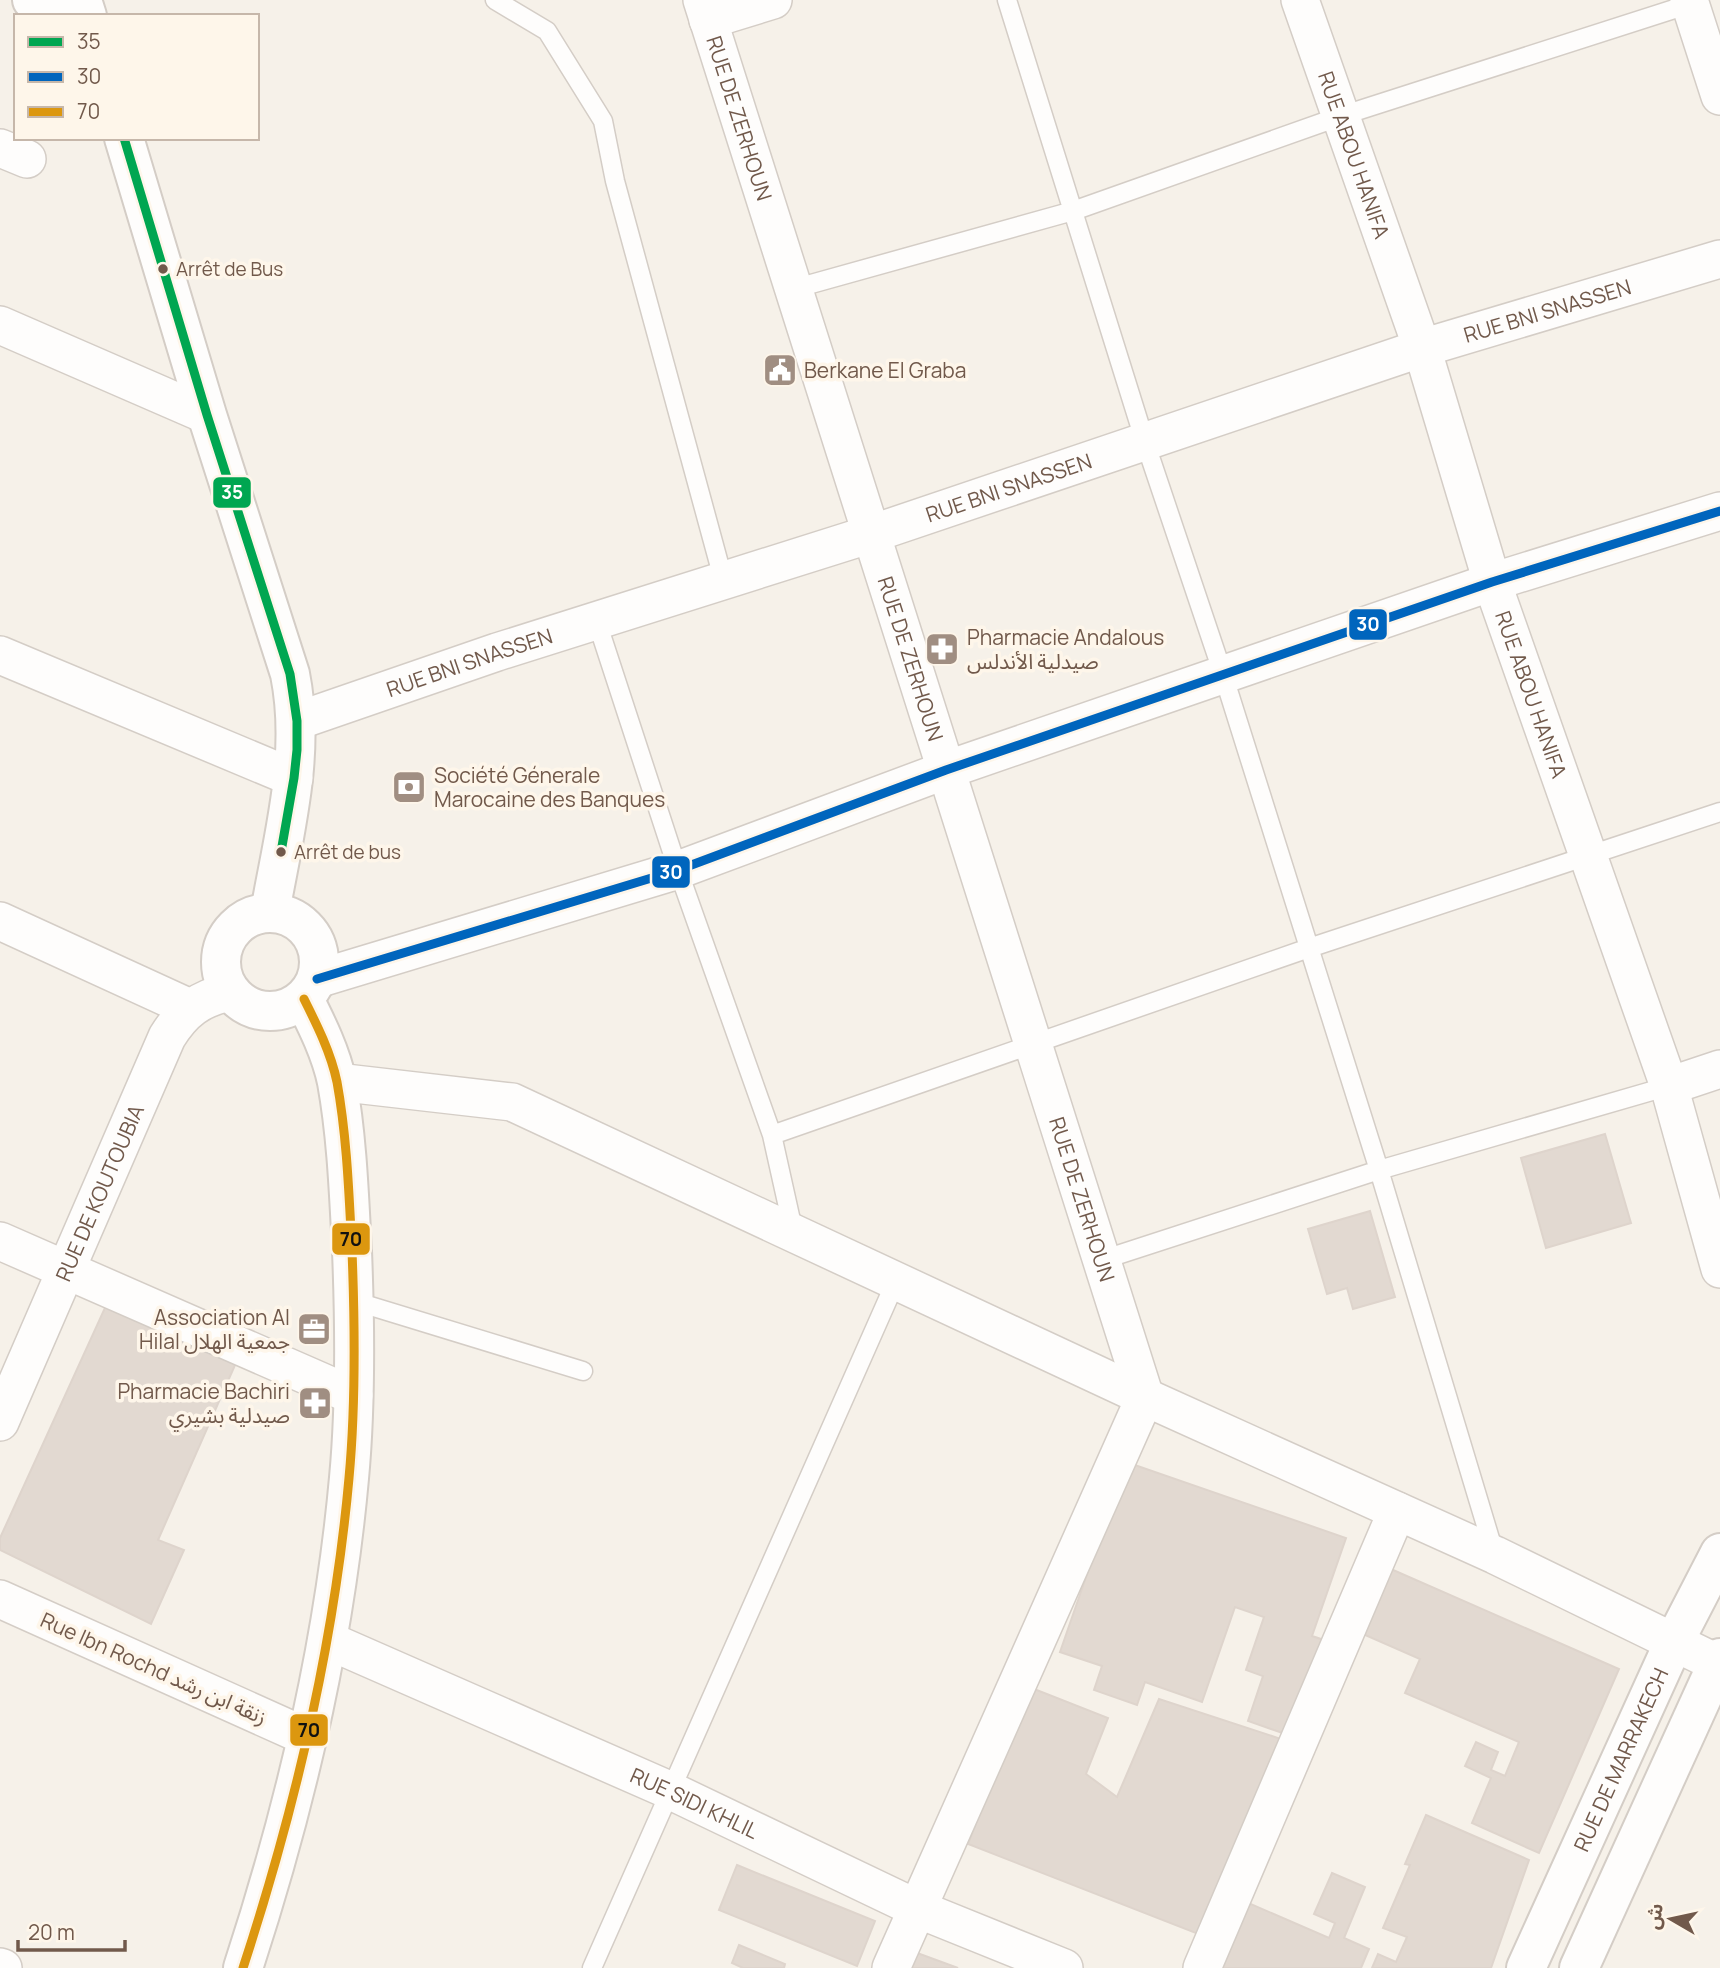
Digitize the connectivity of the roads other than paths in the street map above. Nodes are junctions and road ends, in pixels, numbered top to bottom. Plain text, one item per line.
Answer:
1 (32, 0) edge
2 (495, 0) edge
3 (773, 0) edge
4 (1007, 0) edge
5 (1300, 0) edge
6 (1689, 2) edge
7 (705, 10) edge
8 (57, 14) edge
9 (1720, 96) edge
10 (1341, 116) junction
11 (125, 140) edge
12 (1073, 211) junction
13 (1720, 259) edge
14 (793, 289) junction
15 (0, 325) edge
16 (1422, 348) junction
17 (207, 415) junction
18 (1145, 442) junction
19 (1720, 511) edge
20 (871, 534) junction
21 (724, 582) junction
22 (1492, 582) junction
23 (597, 622) junction
24 (0, 655) edge
25 (1223, 674) junction
26 (297, 721) junction
27 (946, 769) junction
28 (294, 778) junction
29 (1720, 811) edge
30 (1587, 854) junction
31 (678, 870) junction
32 (270, 912) junction
33 (0, 921) edge
34 (1309, 948) junction
35 (310, 989) junction
36 (230, 992) junction
37 (190, 1008) junction
38 (1033, 1044) junction
39 (1720, 1069) edge
40 (337, 1082) junction
41 (1669, 1086) junction
42 (772, 1135) junction
43 (1379, 1170) junction
44 (794, 1234) junction
45 (0, 1241) edge
46 (1102, 1260) junction
47 (1720, 1269) edge
48 (66, 1270) junction
49 (896, 1281) junction
50 (354, 1301) junction
51 (583, 1371) dead end
52 (354, 1396) junction
53 (1145, 1397) junction
54 (0, 1422) edge
55 (1397, 1511) junction
56 (1720, 1553) edge
57 (1495, 1556) junction
58 (0, 1599) edge
59 (327, 1640) junction
60 (1674, 1642) junction
61 (1719, 1660) edge
62 (307, 1737) junction
63 (670, 1790) junction
64 (918, 1909) junction
65 (243, 1968) edge
66 (592, 1968) edge
67 (891, 1968) edge
68 (1064, 1968) edge
69 (1202, 1968) edge
70 (1527, 1968) edge
71 (1579, 1968) edge

1 - 8 street
2 - 21 lane
3 - 7 street
4 - 12 lane
5 - 10 street, RUE ABOU HANIFA
6 - 9 street
6 - 10 lane
7 - 14 street, RUE DE ZERHOUN
10 - 12 lane
10 - 16 street, RUE ABOU HANIFA
11 - 17 street
12 - 14 lane
12 - 18 lane
13 - 16 street, RUE BNI SNASSEN
14 - 20 street, RUE DE ZERHOUN
15 - 17 street
16 - 18 street, RUE BNI SNASSEN
16 - 22 street, RUE ABOU HANIFA
17 - 26 street
18 - 20 street, RUE BNI SNASSEN
18 - 25 lane
19 - 22 street
20 - 21 street, RUE BNI SNASSEN
20 - 27 street, RUE DE ZERHOUN
21 - 23 street, RUE BNI SNASSEN
22 - 25 street
22 - 30 street, RUE ABOU HANIFA
23 - 26 street, RUE BNI SNASSEN
23 - 31 lane
24 - 28 street
25 - 27 street
25 - 34 lane
26 - 28 street
27 - 31 street
27 - 38 street, RUE DE ZERHOUN
28 - 32 street
29 - 30 lane
30 - 34 lane
30 - 41 street, RUE ABOU HANIFA
31 - 35 street
31 - 42 lane
32 - 35 street
32 - 36 street
33 - 37 street
34 - 38 lane
34 - 43 lane
35 - 36 street
35 - 40 street
36 - 37 street, RUE DE KOUTOUBIA
37 - 48 street, RUE DE KOUTOUBIA
38 - 42 lane
38 - 46 street, RUE DE ZERHOUN
39 - 41 street
40 - 44 street
40 - 50 street
41 - 43 lane
41 - 47 street, RUE ABOU HANIFA
42 - 44 lane
43 - 46 lane
43 - 57 lane
44 - 49 street
45 - 48 street
46 - 53 street, RUE DE ZERHOUN
48 - 52 street
48 - 54 street, RUE DE KOUTOUBIA
49 - 53 street
49 - 63 lane
50 - 51 lane
50 - 52 street
52 - 59 street
53 - 55 street
53 - 64 street
55 - 57 street
55 - 69 street
56 - 60 street, RUE DE MARRAKECH
57 - 60 street
58 - 62 street, Rue Ibn Rochd زنقة ابن رشد
59 - 62 street
59 - 63 street, RUE SIDI KHLIL
60 - 61 street
60 - 70 street, RUE DE MARRAKECH
61 - 71 street
62 - 65 street
63 - 64 street, RUE SIDI KHLIL
63 - 66 lane
64 - 67 street
64 - 68 street, RUE SIDI KHLIL

